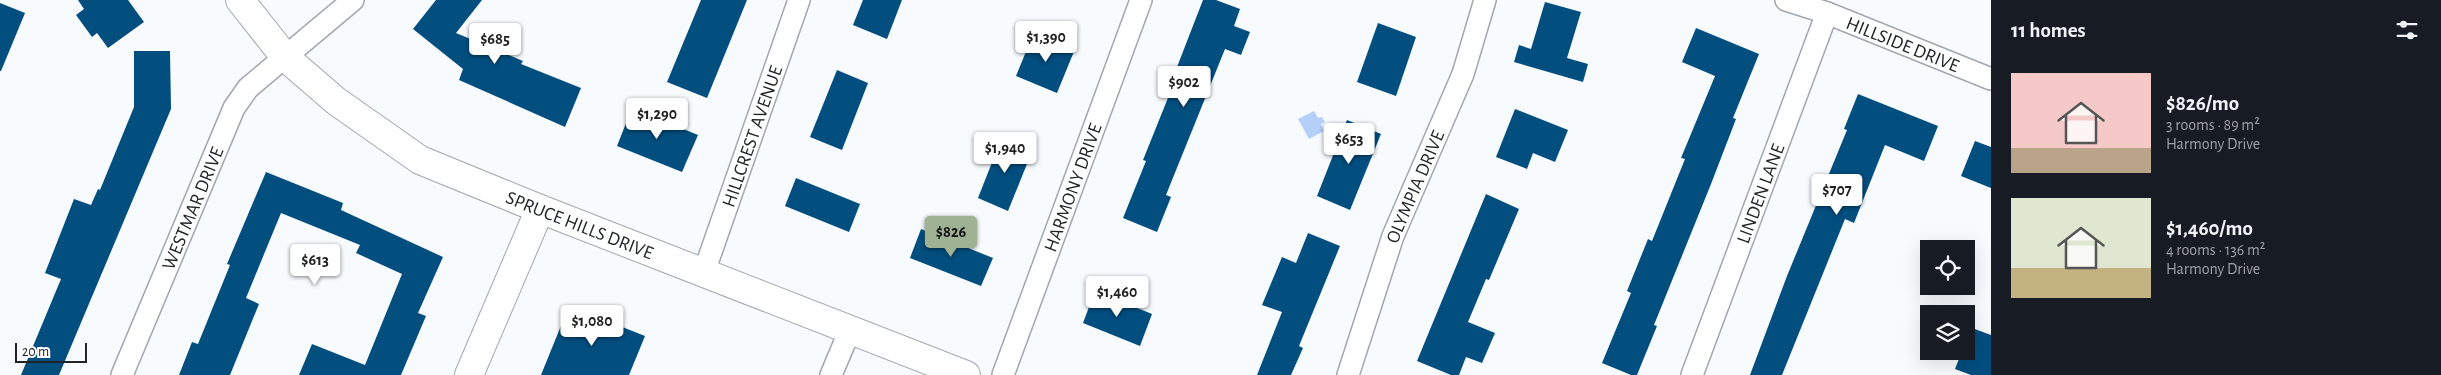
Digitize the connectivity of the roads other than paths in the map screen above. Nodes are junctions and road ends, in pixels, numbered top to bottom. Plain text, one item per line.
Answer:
1 (240, 0) edge
2 (353, 0) edge
3 (799, 0) edge
4 (1141, 0) edge
5 (1485, 0) edge
6 (1786, 0) edge
7 (1827, 13) junction
8 (285, 57) junction
9 (1991, 79) edge
10 (540, 209) junction
11 (704, 272) junction
12 (850, 330) junction
13 (122, 375) edge
14 (469, 375) edge
15 (831, 375) edge
16 (966, 375) edge
17 (1003, 375) edge
18 (1348, 375) edge
19 (1692, 375) edge

1 - 8 main road, SPRUCE HILLS DRIVE
2 - 8 street, WESTMAR DRIVE
3 - 11 street, HILLCREST AVENUE
4 - 17 street, HARMONY DRIVE
5 - 18 street, OLYMPIA DRIVE
6 - 7 street, HILLSIDE DRIVE
7 - 9 street, HILLSIDE DRIVE
7 - 19 street, LINDEN LANE
8 - 10 main road, SPRUCE HILLS DRIVE
8 - 13 street, WESTMAR DRIVE
10 - 11 main road, SPRUCE HILLS DRIVE
10 - 14 main road
11 - 12 main road, SPRUCE HILLS DRIVE
12 - 15 street
12 - 16 main road, SPRUCE HILLS DRIVE

